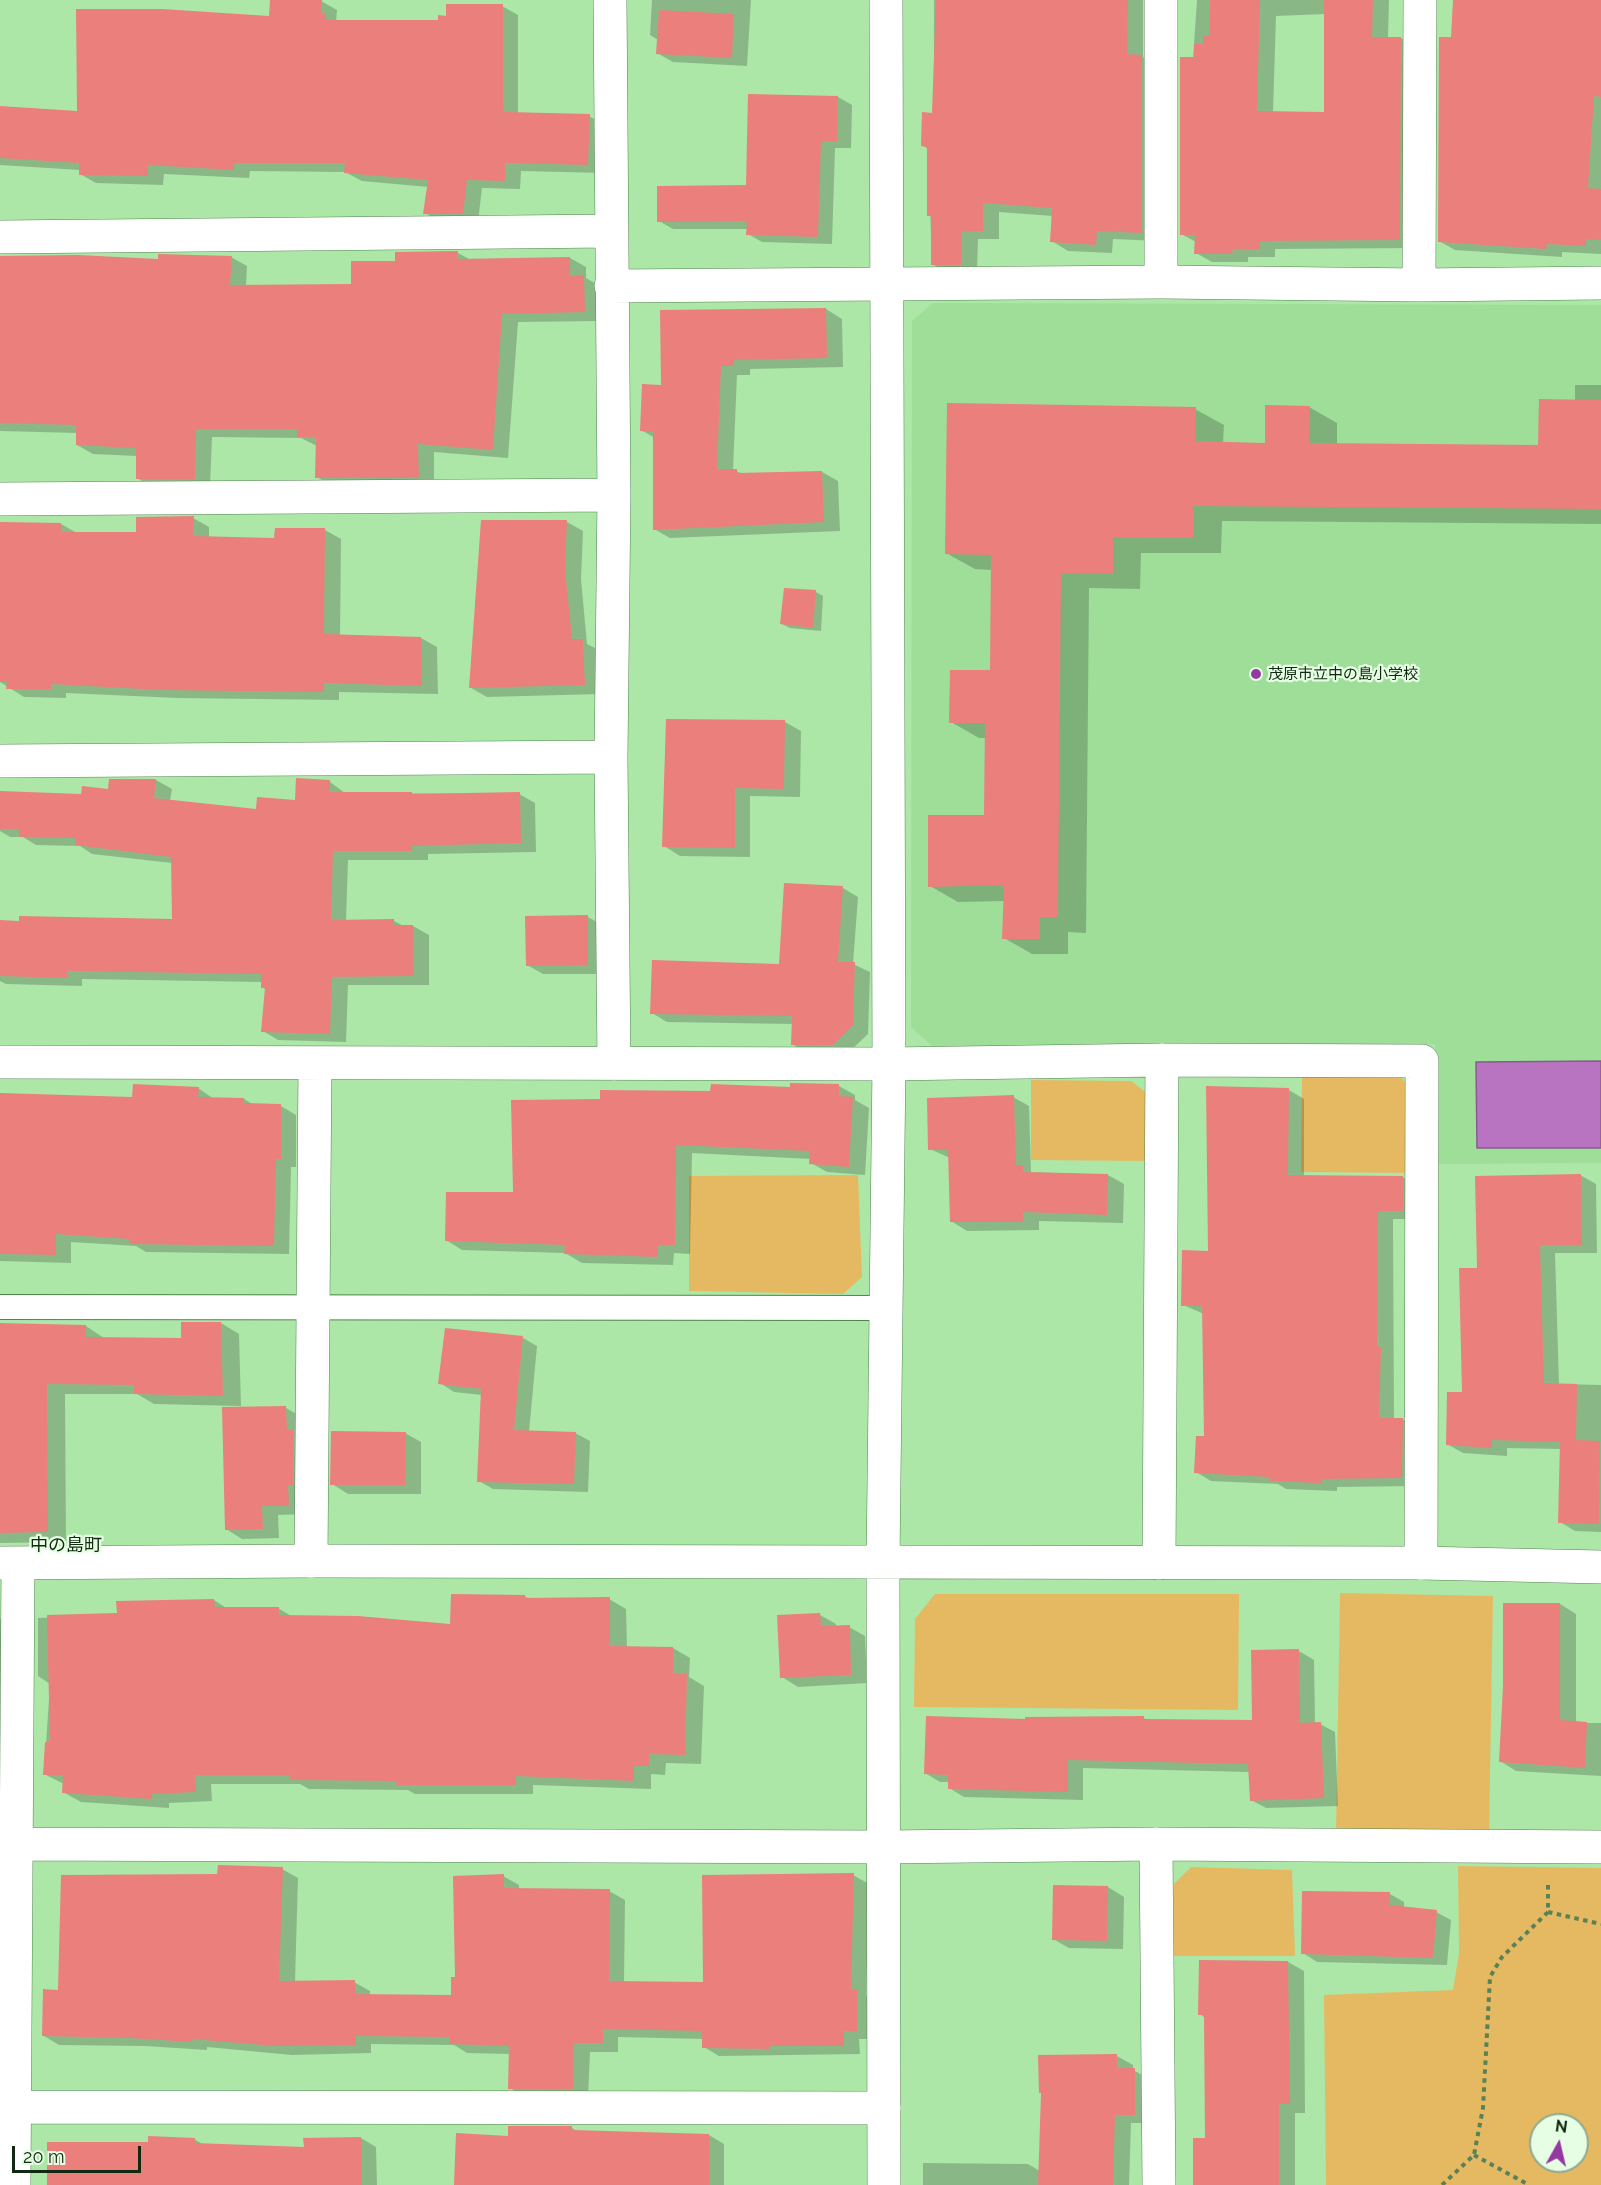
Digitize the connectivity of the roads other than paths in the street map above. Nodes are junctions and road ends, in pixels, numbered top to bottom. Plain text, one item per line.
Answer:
1 (610, 0) edge
2 (886, 0) edge
3 (1161, 0) edge
4 (1420, 0) edge
5 (611, 231) junction
6 (0, 237) edge
7 (1161, 282) junction
8 (1601, 283) edge
9 (886, 285) junction
10 (1419, 285) junction
11 (611, 286) junction
12 (614, 495) junction
13 (0, 499) edge
14 (612, 757) junction
15 (0, 761) edge
16 (1162, 1060) junction
17 (0, 1062) edge
18 (315, 1063) junction
19 (614, 1064) junction
20 (889, 1064) junction
21 (0, 1307) edge
22 (313, 1308) junction
23 (886, 1308) junction
24 (311, 1561) junction
25 (883, 1563) junction
26 (1160, 1563) junction
27 (1421, 1563) junction
28 (9, 1564) edge
29 (1601, 1567) edge
30 (16, 1844) junction
31 (1156, 1844) junction
32 (884, 1847) junction
33 (1601, 1847) edge
34 (7, 2107) edge
35 (884, 2108) junction
36 (14, 2185) edge
37 (884, 2185) edge
38 (1159, 2185) edge

1 - 5 street
2 - 9 street
3 - 7 street
4 - 10 street
5 - 6 street
5 - 11 street
7 - 9 street
7 - 10 street
8 - 10 street
9 - 11 street
9 - 20 street
11 - 12 street
12 - 13 street
12 - 14 street
14 - 15 street
14 - 19 street
16 - 20 street
16 - 26 street
16 - 27 street
17 - 18 street
18 - 19 street
18 - 22 street
19 - 20 street
20 - 23 street
21 - 22 lane
22 - 23 lane
22 - 24 street
23 - 25 street
24 - 25 street
24 - 28 street
25 - 26 street
25 - 32 street
26 - 27 street
27 - 29 street
28 - 30 street
30 - 32 street
30 - 34 street
31 - 32 street
31 - 33 street
31 - 38 street
32 - 35 street
34 - 35 street
34 - 36 street
35 - 37 street

